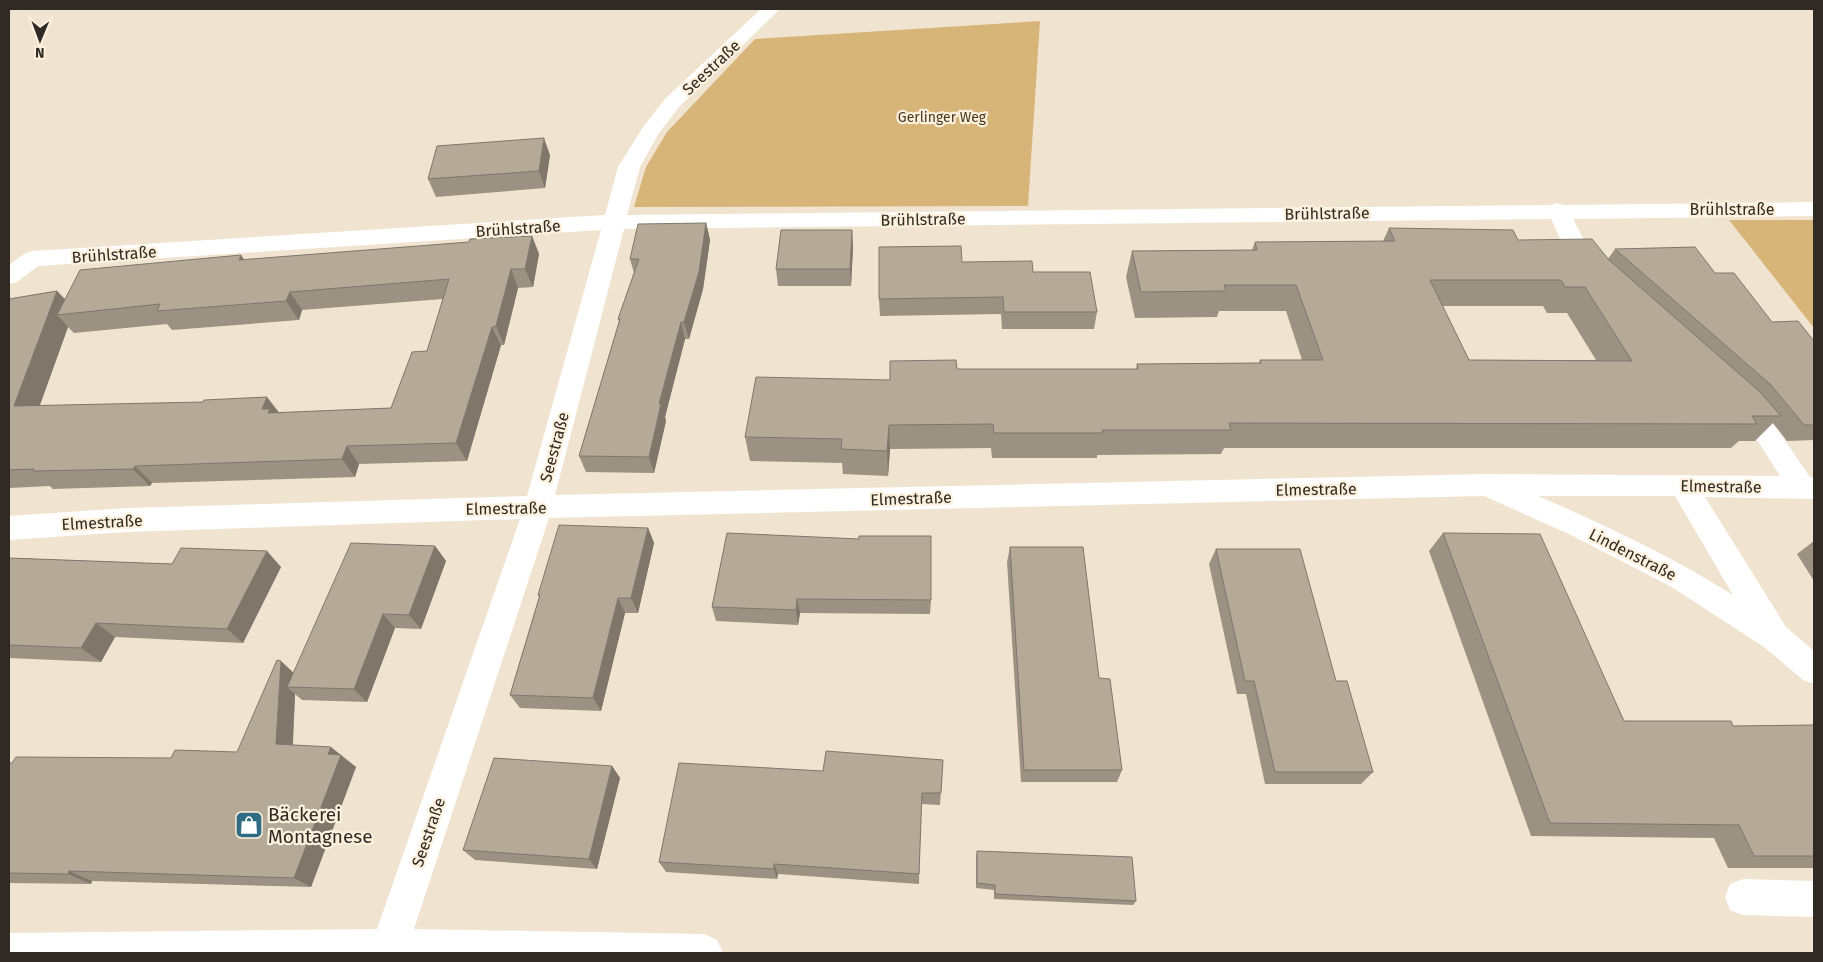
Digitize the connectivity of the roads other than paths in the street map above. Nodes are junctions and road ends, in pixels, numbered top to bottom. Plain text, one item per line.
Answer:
1 (771, 9) edge
2 (1814, 209) edge
3 (1557, 210) junction
4 (613, 222) junction
5 (9, 276) edge
6 (1607, 286) edge
7 (1724, 390) edge
8 (1484, 485) junction
9 (1682, 485) junction
10 (1809, 488) edge
11 (538, 508) junction
12 (9, 528) edge
13 (1775, 637) junction
14 (1814, 670) edge
15 (1743, 897) dead end
16 (1814, 899) edge
17 (388, 950) edge
18 (9, 952) edge
19 (704, 953) edge

1 - 4 street, Seestraße
2 - 3 street, Brühlstraße
3 - 4 street, Brühlstraße
3 - 6 street
4 - 5 street, Brühlstraße
4 - 11 street, Seestraße
7 - 10 street
8 - 9 street, Elmestraße
8 - 11 street, Elmestraße
8 - 13 street, Lindenstraße
9 - 10 street, Elmestraße
9 - 13 street, Lindenstraße
11 - 12 street, Elmestraße
11 - 17 street, Seestraße
13 - 14 street, Lindenstraße
15 - 16 street
17 - 18 street
17 - 19 street

